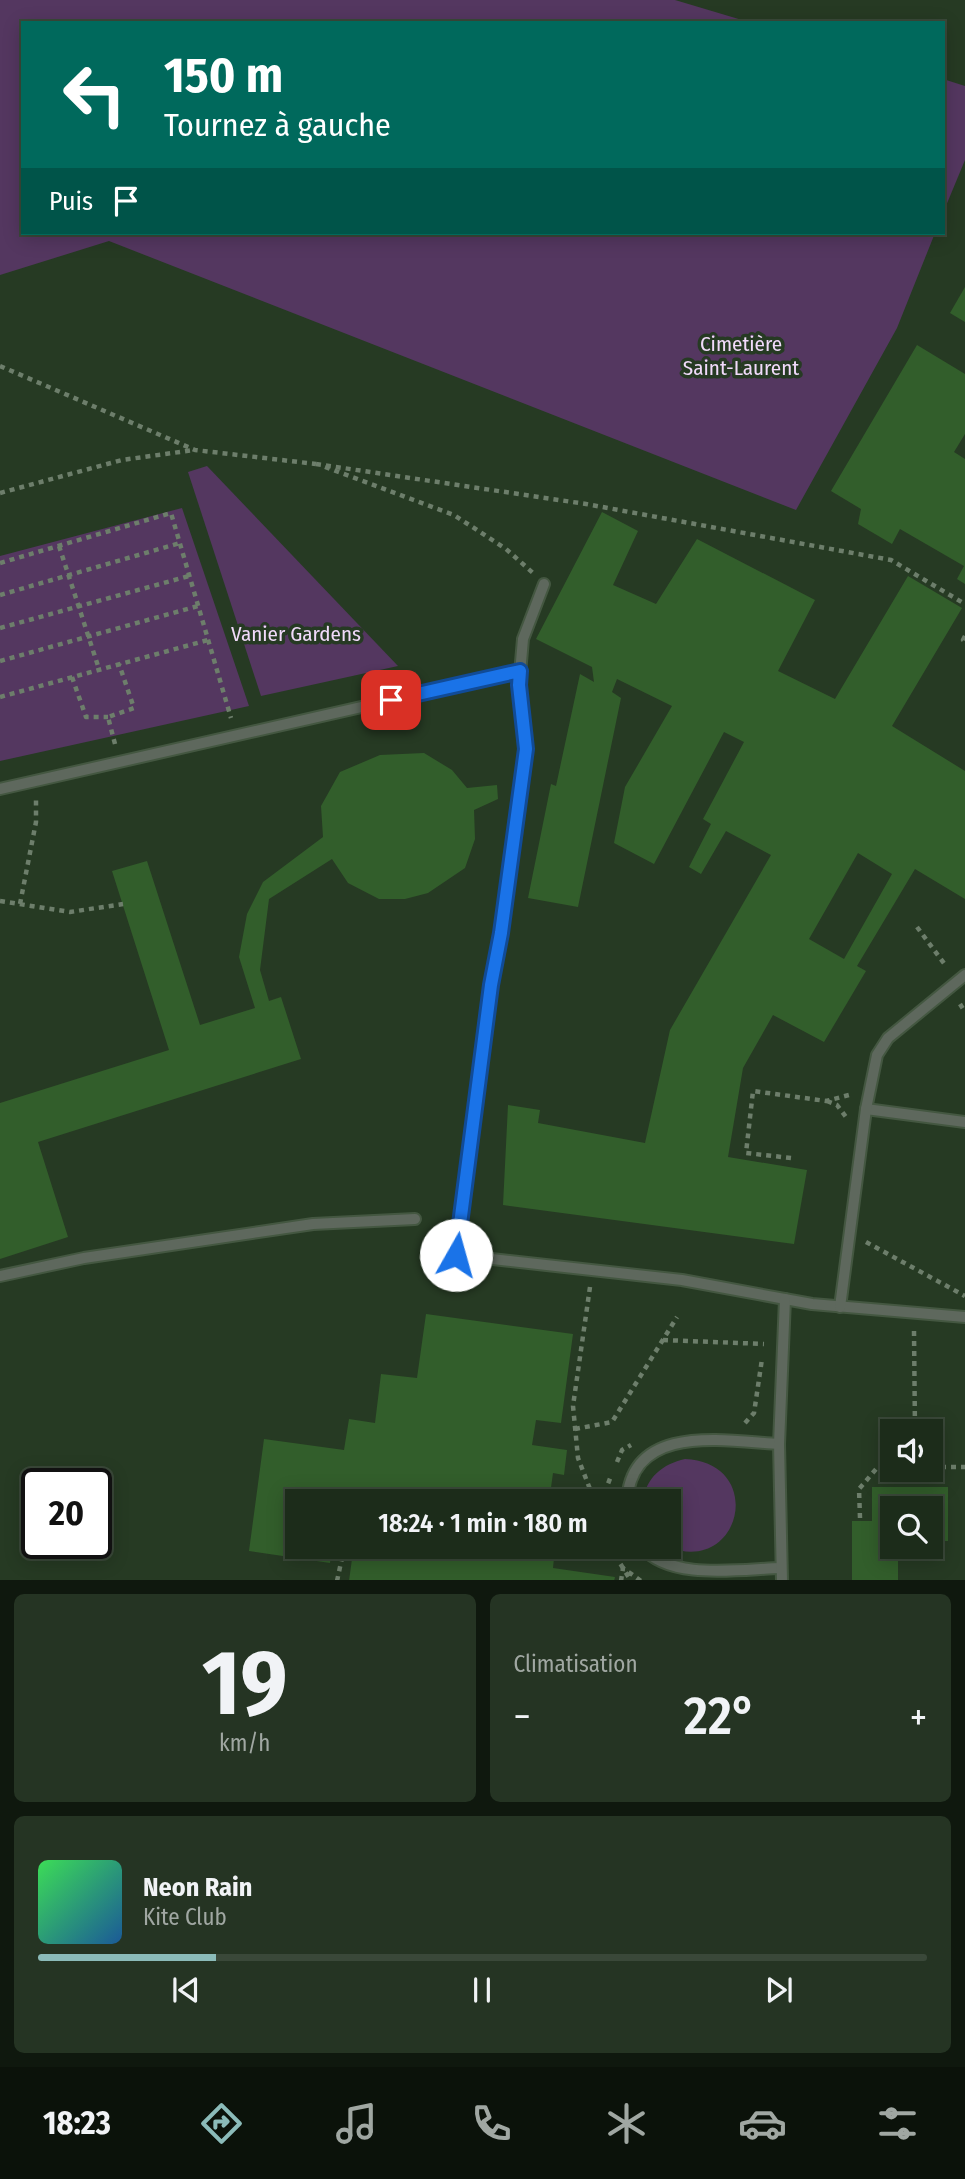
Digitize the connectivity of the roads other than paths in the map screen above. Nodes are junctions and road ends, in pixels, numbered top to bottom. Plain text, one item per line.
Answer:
1 (544, 584) road end
2 (520, 671) junction
3 (0, 789) edge
4 (965, 975) edge
5 (866, 1109) junction
6 (965, 1122) edge
7 (415, 1219) dead end
8 (0, 1276) edge
9 (785, 1299) junction
10 (841, 1307) junction
11 (965, 1317) edge
12 (779, 1444) junction
13 (627, 1489) edge
14 (657, 1559) edge
15 (780, 1568) junction
16 (782, 1580) edge

1 - 2 lane
2 - 3 lane
2 - 9 lane
4 - 5 lane
5 - 6 lane
5 - 10 lane
7 - 8 lane
9 - 10 lane
9 - 12 lane
10 - 11 lane
12 - 13 lane
12 - 15 lane
14 - 15 lane
15 - 16 lane

